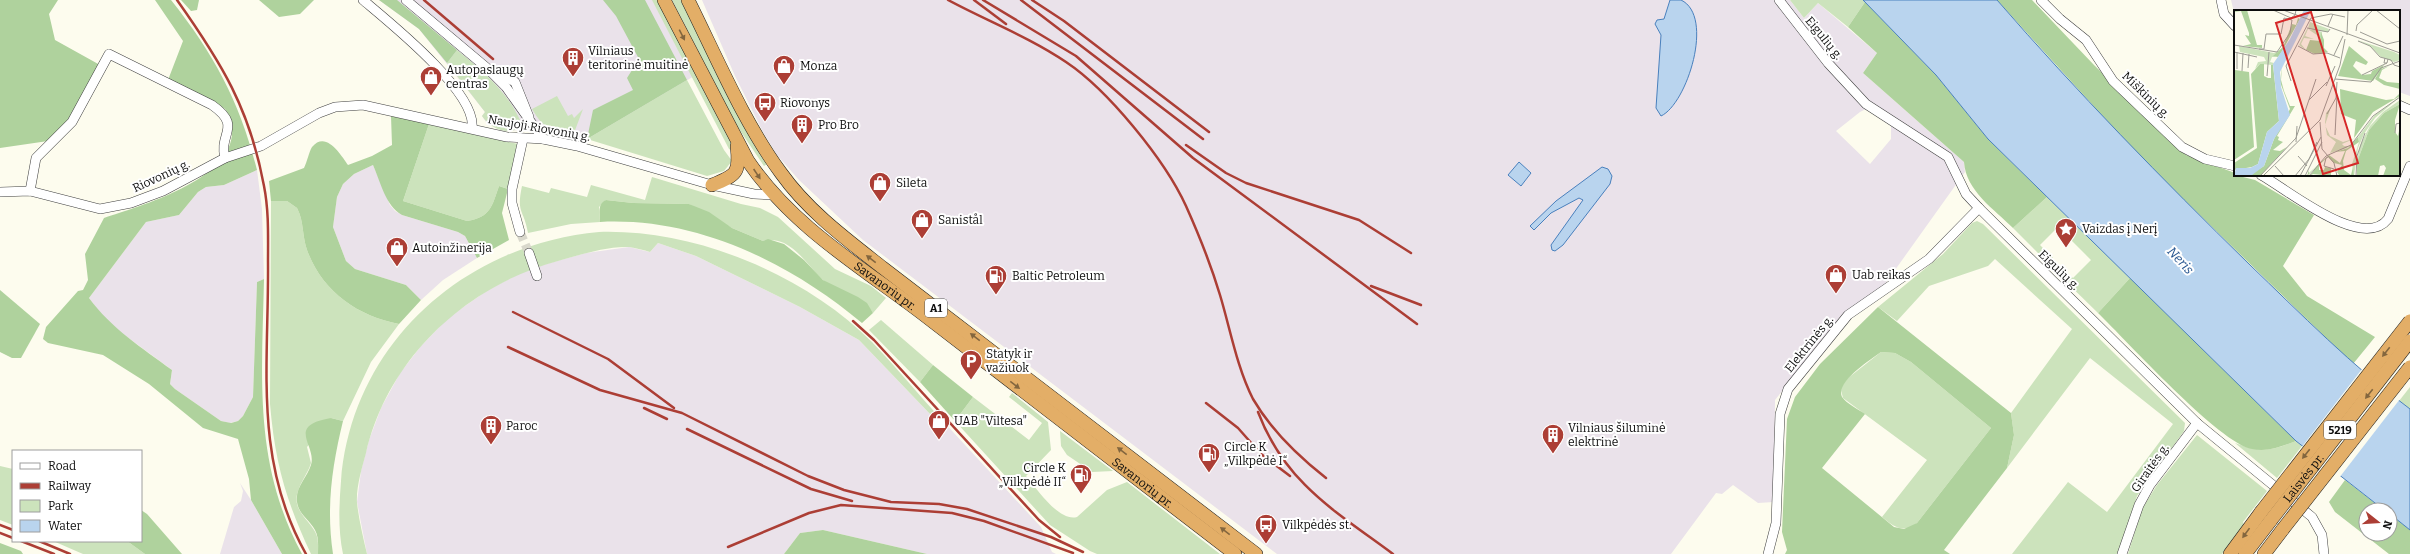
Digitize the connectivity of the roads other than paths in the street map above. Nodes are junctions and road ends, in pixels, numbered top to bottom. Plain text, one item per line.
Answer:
1 (363, 0) edge
2 (406, 0) edge
3 (664, 0) edge
4 (688, 0) edge
5 (1779, 0) edge
6 (2041, 0) edge
7 (2221, 0) edge
8 (2234, 25) edge
9 (2400, 105) edge
10 (2410, 110) edge
11 (472, 128) junction
12 (278, 135) joint
13 (523, 139) junction
14 (543, 139) junction
15 (737, 140) junction
16 (225, 158) junction
17 (2234, 166) edge
18 (2410, 166) edge
19 (2263, 176) edge
20 (712, 185) junction
21 (793, 189) junction
22 (30, 191) junction
23 (0, 192) edge
24 (774, 195) junction
25 (1979, 208) junction
26 (520, 232) tunnel mouth
27 (529, 253) tunnel mouth
28 (537, 276) dead end
29 (2410, 321) edge
30 (2410, 341) edge
31 (2410, 367) edge
32 (2197, 423) junction
33 (2266, 516) junction
34 (2283, 529) junction
35 (2246, 552) edge
36 (1235, 554) edge
37 (1256, 554) edge
38 (1768, 554) edge
39 (2122, 554) edge
40 (2230, 554) edge
41 (2264, 554) edge
42 (2270, 554) edge
43 (2324, 554) edge

1 - 11 street
2 - 14 street
3 -> 15 highway, Savanorių pr. / A1
4 - 21 highway, Savanorių pr. / A1
5 - 25 street, Eigulių g.
6 - 17 street, Miškinių g.
7 - 8 street
9 - 10 street
11 - 12 street, Naujoji Riovonių g.
11 - 13 street, Naujoji Riovonių g.
12 - 16 street, Riovonių g.
13 - 14 street, Naujoji Riovonių g.
13 - 26 street
14 - 20 street, Naujoji Riovonių g.
15 - 20 highway
15 -> 24 highway, Savanorių pr. / A1
16 - 22 street, Riovonių g.
16 - 22 street
18 - 19 street
20 - 24 street, Naujoji Riovonių g.
21 - 24 highway
37 -> 21 highway, Savanorių pr. / A1
22 - 23 street, Riovonių g.
24 -> 36 highway, Savanorių pr. / A1
25 - 32 street, Eigulių g.
25 - 38 street, Elektrinės g.
27 - 28 street
29 -> 33 highway, bridge
30 -> 33 highway, Laisvės pr. / 5219, bridge
31 - 34 highway, Laisvės pr. / 5219, bridge
32 - 39 street, Giraitės g.
32 - 43 street, Eigulių g.
33 - 35 highway, 5219
33 -> 40 highway
34 - 41 highway, 5219
34 - 42 highway

